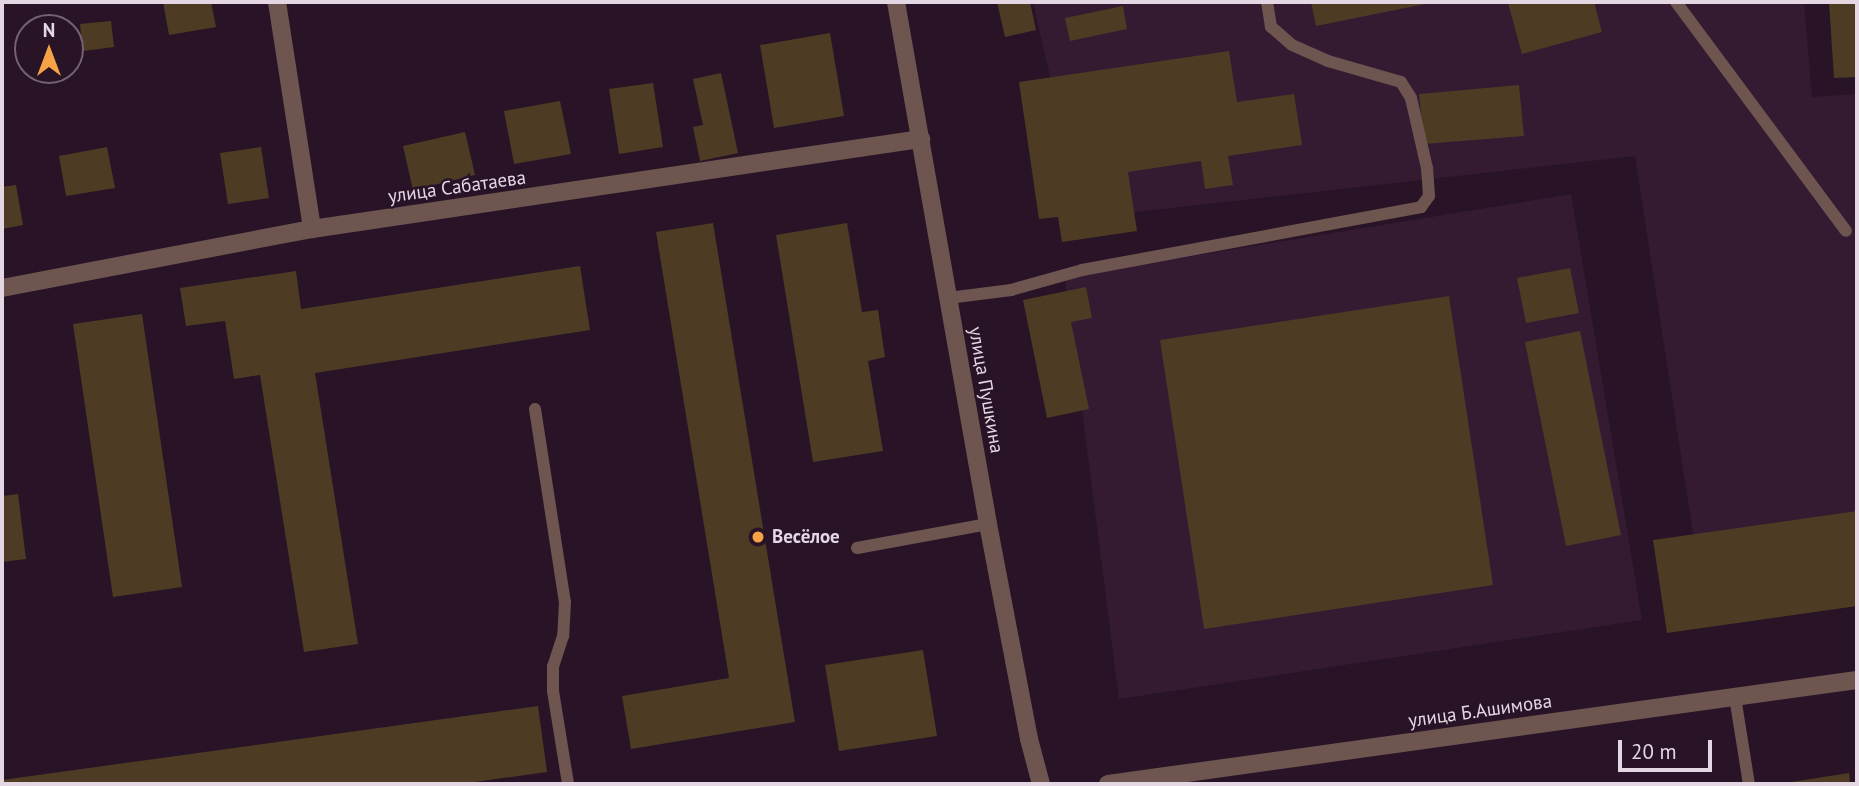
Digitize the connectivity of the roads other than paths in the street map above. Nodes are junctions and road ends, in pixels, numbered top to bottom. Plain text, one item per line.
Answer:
1 (277, 2) edge
2 (896, 2) edge
3 (1267, 2) edge
4 (1676, 2) edge
5 (921, 139) junction
6 (312, 229) junction
7 (1846, 231) dead end
8 (2, 288) edge
9 (948, 298) junction
10 (535, 409) dead end
11 (988, 524) junction
12 (857, 548) dead end
13 (1857, 680) edge
14 (1735, 697) junction
15 (568, 784) edge
16 (1041, 784) edge
17 (1108, 784) edge
18 (1749, 784) edge

1 - 6 street
2 - 5 street, улица Пушкина
3 - 9 lane
4 - 7 lane
5 - 6 street, улица Сабатаева
5 - 9 street, улица Пушкина
6 - 8 street, улица Сабатаева
9 - 11 street, улица Пушкина
10 - 15 lane
11 - 12 lane
11 - 16 street, улица Пушкина
13 - 14 street, улица Б.Ашимова
14 - 17 street, улица Б.Ашимова
14 - 18 lane

